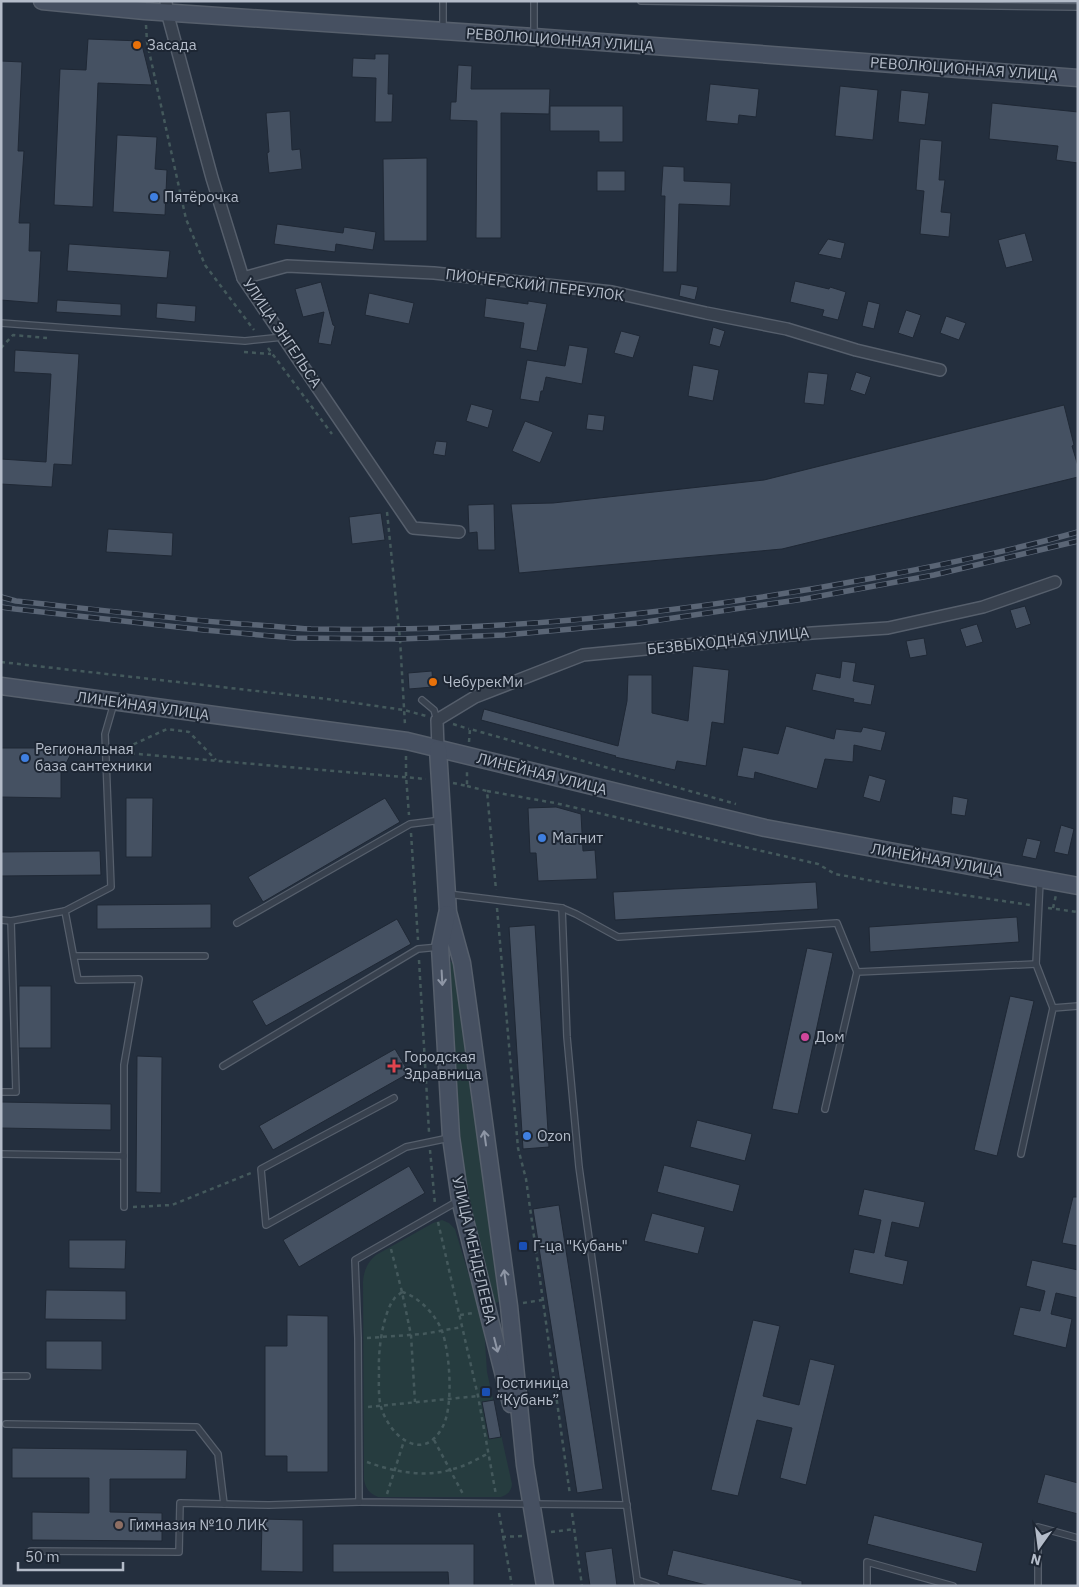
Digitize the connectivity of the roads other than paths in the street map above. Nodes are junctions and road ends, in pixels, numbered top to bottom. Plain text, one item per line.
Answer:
1 (42, 1) edge
2 (443, 1) edge
3 (534, 1) edge
4 (641, 1) edge
5 (832, 3) edge
6 (166, 7) edge
7 (1078, 7) edge
8 (443, 32) junction
9 (534, 37) junction
10 (1078, 78) edge
11 (243, 278) junction
12 (1, 323) edge
13 (283, 337) junction
14 (940, 370) dead end
15 (459, 532) dead end
16 (1055, 582) dead end
17 (1, 686) edge
18 (422, 700) dead end
19 (115, 702) junction
20 (438, 720) junction
21 (438, 748) junction
22 (442, 820) junction
23 (1040, 878) junction
24 (1077, 883) edge
25 (446, 894) junction
26 (562, 908) junction
27 (65, 911) junction
28 (448, 912) junction
29 (1, 920) edge
30 (11, 921) junction
31 (237, 923) dead end
32 (440, 947) junction
33 (74, 956) junction
34 (205, 956) dead end
35 (1036, 964) junction
36 (857, 972) junction
37 (1078, 1006) edge
38 (1053, 1008) junction
39 (223, 1066) dead end
40 (1, 1092) edge
41 (394, 1098) dead end
42 (825, 1109) dead end
43 (451, 1137) junction
44 (1, 1154) edge
45 (1020, 1154) dead end
46 (124, 1156) junction
47 (460, 1200) junction
48 (124, 1207) road end
49 (1, 1376) edge
50 (27, 1376) dead end
51 (6, 1424) dead end
52 (525, 1465) junction
53 (360, 1502) junction
54 (224, 1504) junction
55 (532, 1504) junction
56 (627, 1505) junction
57 (1078, 1538) edge
58 (31, 1551) dead end
59 (637, 1583) edge
60 (545, 1586) edge
61 (656, 1586) edge
62 (868, 1586) edge
63 (953, 1586) edge
64 (1038, 1586) edge

1 - 6 main road, РЕВОЛЮЦИОННАЯ УЛИЦА
2 - 8 lane
3 - 9 lane
4 - 5 lane
5 - 7 lane
6 - 8 main road, РЕВОЛЮЦИОННАЯ УЛИЦА
6 - 11 street, УЛИЦА ЭНГЕЛЬСА
8 - 9 main road, РЕВОЛЮЦИОННАЯ УЛИЦА
9 - 10 main road, РЕВОЛЮЦИОННАЯ УЛИЦА
11 - 13 street, УЛИЦА ЭНГЕЛЬСА
11 - 14 street, ПИОНЕРСКИЙ ПЕРЕУЛОК
12 - 13 lane
13 - 15 street, УЛИЦА ЭНГЕЛЬСА
16 - 20 street, БЕЗВЫХОДНАЯ УЛИЦА
17 - 19 main road, ЛИНЕЙНАЯ УЛИЦА
18 - 20 lane
19 - 21 main road, ЛИНЕЙНАЯ УЛИЦА
19 - 27 lane
20 - 21 street
21 - 22 main road, УЛИЦА МЕНДЕЛЕЕВА
21 - 23 main road, ЛИНЕЙНАЯ УЛИЦА
22 - 25 main road, УЛИЦА МЕНДЕЛЕЕВА
22 - 31 lane
23 - 24 main road, ЛИНЕЙНАЯ УЛИЦА
23 - 35 lane
25 - 26 lane
25 - 28 main road, УЛИЦА МЕНДЕЛЕЕВА
26 - 36 lane
26 - 56 lane
27 - 30 lane
27 - 33 lane
28 - 32 main road, УЛИЦА МЕНДЕЛЕЕВА
52 -> 28 main road, УЛИЦА МЕНДЕЛЕЕВА
29 - 30 lane
30 - 40 lane
32 - 39 lane
32 -> 43 main road, УЛИЦА МЕНДЕЛЕЕВА
33 - 34 lane
33 - 46 lane
35 - 36 lane
35 - 38 lane
36 - 42 lane
37 - 38 lane
38 - 45 lane
41 - 43 lane
43 - 47 main road, УЛИЦА МЕНДЕЛЕЕВА
44 - 46 lane
46 - 48 lane
47 -> 52 main road, УЛИЦА МЕНДЕЛЕЕВА
47 - 53 lane
49 - 50 lane
51 - 54 lane
52 - 55 main road, УЛИЦА МЕНДЕЛЕЕВА
53 - 54 lane
53 - 55 lane
54 - 58 lane
55 - 56 lane
55 - 60 main road, УЛИЦА МЕНДЕЛЕЕВА
56 - 59 lane
57 - 64 lane
59 - 61 lane
62 - 63 lane

